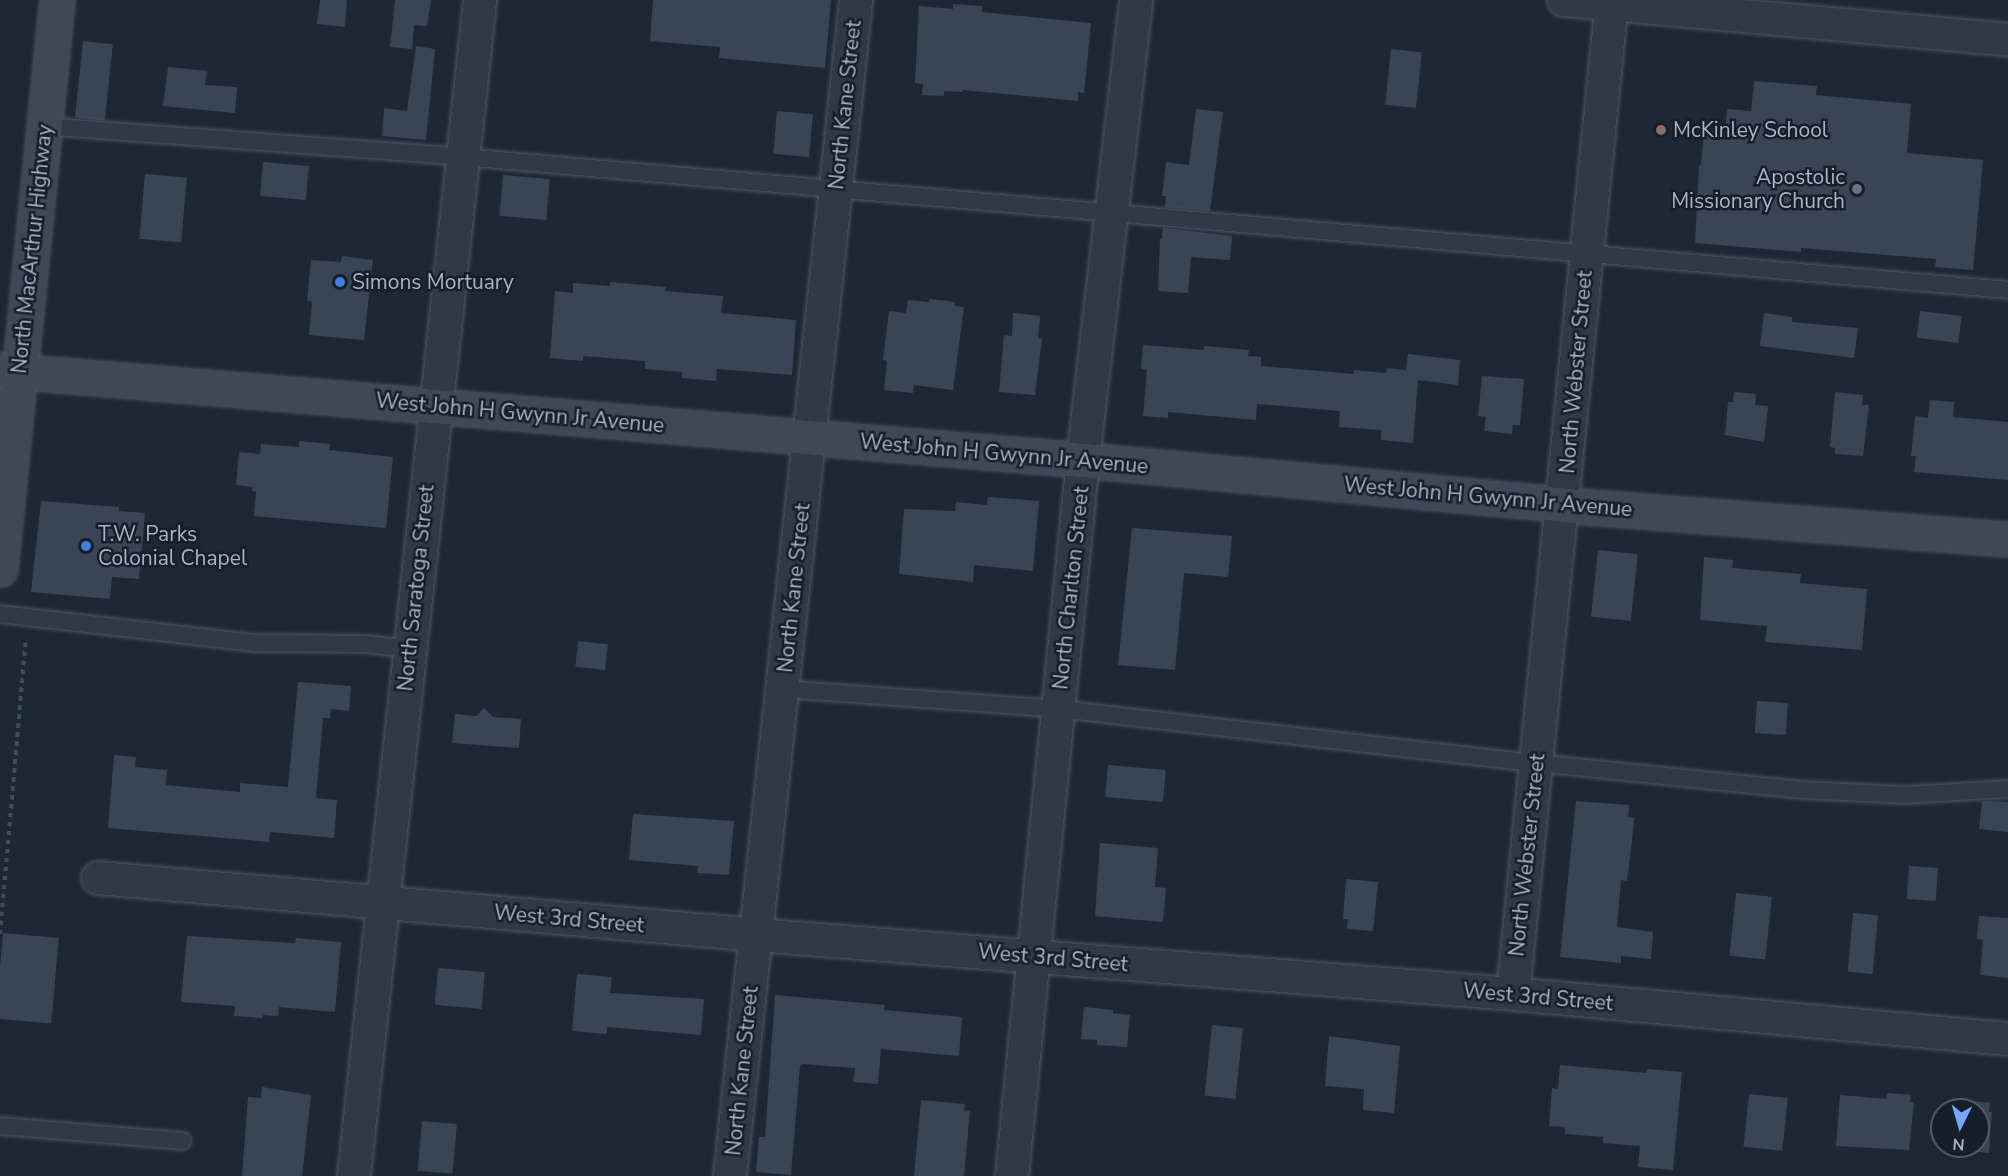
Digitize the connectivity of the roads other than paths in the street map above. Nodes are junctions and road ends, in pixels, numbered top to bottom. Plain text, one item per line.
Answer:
1 (57, 0) edge
2 (480, 0) edge
3 (856, 0) edge
4 (1136, 0) edge
5 (1564, 0) edge
6 (1612, 2) edge
7 (2008, 40) edge
8 (44, 126) junction
9 (463, 157) junction
10 (837, 189) junction
11 (1111, 213) junction
12 (1588, 256) junction
13 (2008, 290) edge
14 (9, 371) edge
15 (435, 406) junction
16 (810, 438) junction
17 (1083, 460) junction
18 (1564, 505) junction
19 (2008, 539) edge
20 (0, 569) edge
21 (0, 614) edge
22 (409, 649) junction
23 (783, 689) junction
24 (1059, 709) junction
25 (1536, 763) junction
26 (2008, 789) edge
27 (98, 878) dead end
28 (382, 903) junction
29 (756, 935) junction
30 (1034, 957) junction
31 (1513, 994) junction
32 (2008, 1039) edge
33 (0, 1126) edge
34 (182, 1142) dead end
35 (354, 1176) edge
36 (730, 1176) edge
37 (1012, 1176) edge

1 - 8 street, North MacArthur Highway
2 - 9 street, North Saratoga Street
3 - 10 street, North Kane Street
4 - 11 street, North Charlton Street
5 - 6 street
6 - 7 street
6 - 12 street, North Webster Street
8 - 9 lane
8 - 14 street, North MacArthur Highway
9 - 10 lane
9 - 15 street, North Saratoga Street
10 - 11 lane
10 - 16 street, North Kane Street
11 - 12 lane
11 - 17 street, North Charlton Street
12 - 13 lane
12 - 18 street, North Webster Street
14 - 15 street, West John H Gwynn Jr Avenue
14 - 20 street, North MacArthur Highway
15 - 16 street, West John H Gwynn Jr Avenue
15 - 22 street, North Saratoga Street
16 - 17 street, West John H Gwynn Jr Avenue
16 - 23 street, North Kane Street
17 - 18 street, West John H Gwynn Jr Avenue
17 - 24 street, North Charlton Street
18 - 19 street, West John H Gwynn Jr Avenue
18 - 25 street, North Webster Street
21 - 22 lane
22 - 28 street, North Saratoga Street
23 - 24 lane
23 - 29 street, North Kane Street
24 - 25 lane
24 - 30 street, North Charlton Street
25 - 26 lane
25 - 31 street, North Webster Street
27 - 28 street, West 3rd Street
28 - 29 street, West 3rd Street
28 - 35 street, North Saratoga Street
29 - 30 street, West 3rd Street
29 - 36 street, North Kane Street
30 - 31 street, West 3rd Street
30 - 37 street, North Charlton Street
31 - 32 street, West 3rd Street
33 - 34 lane

